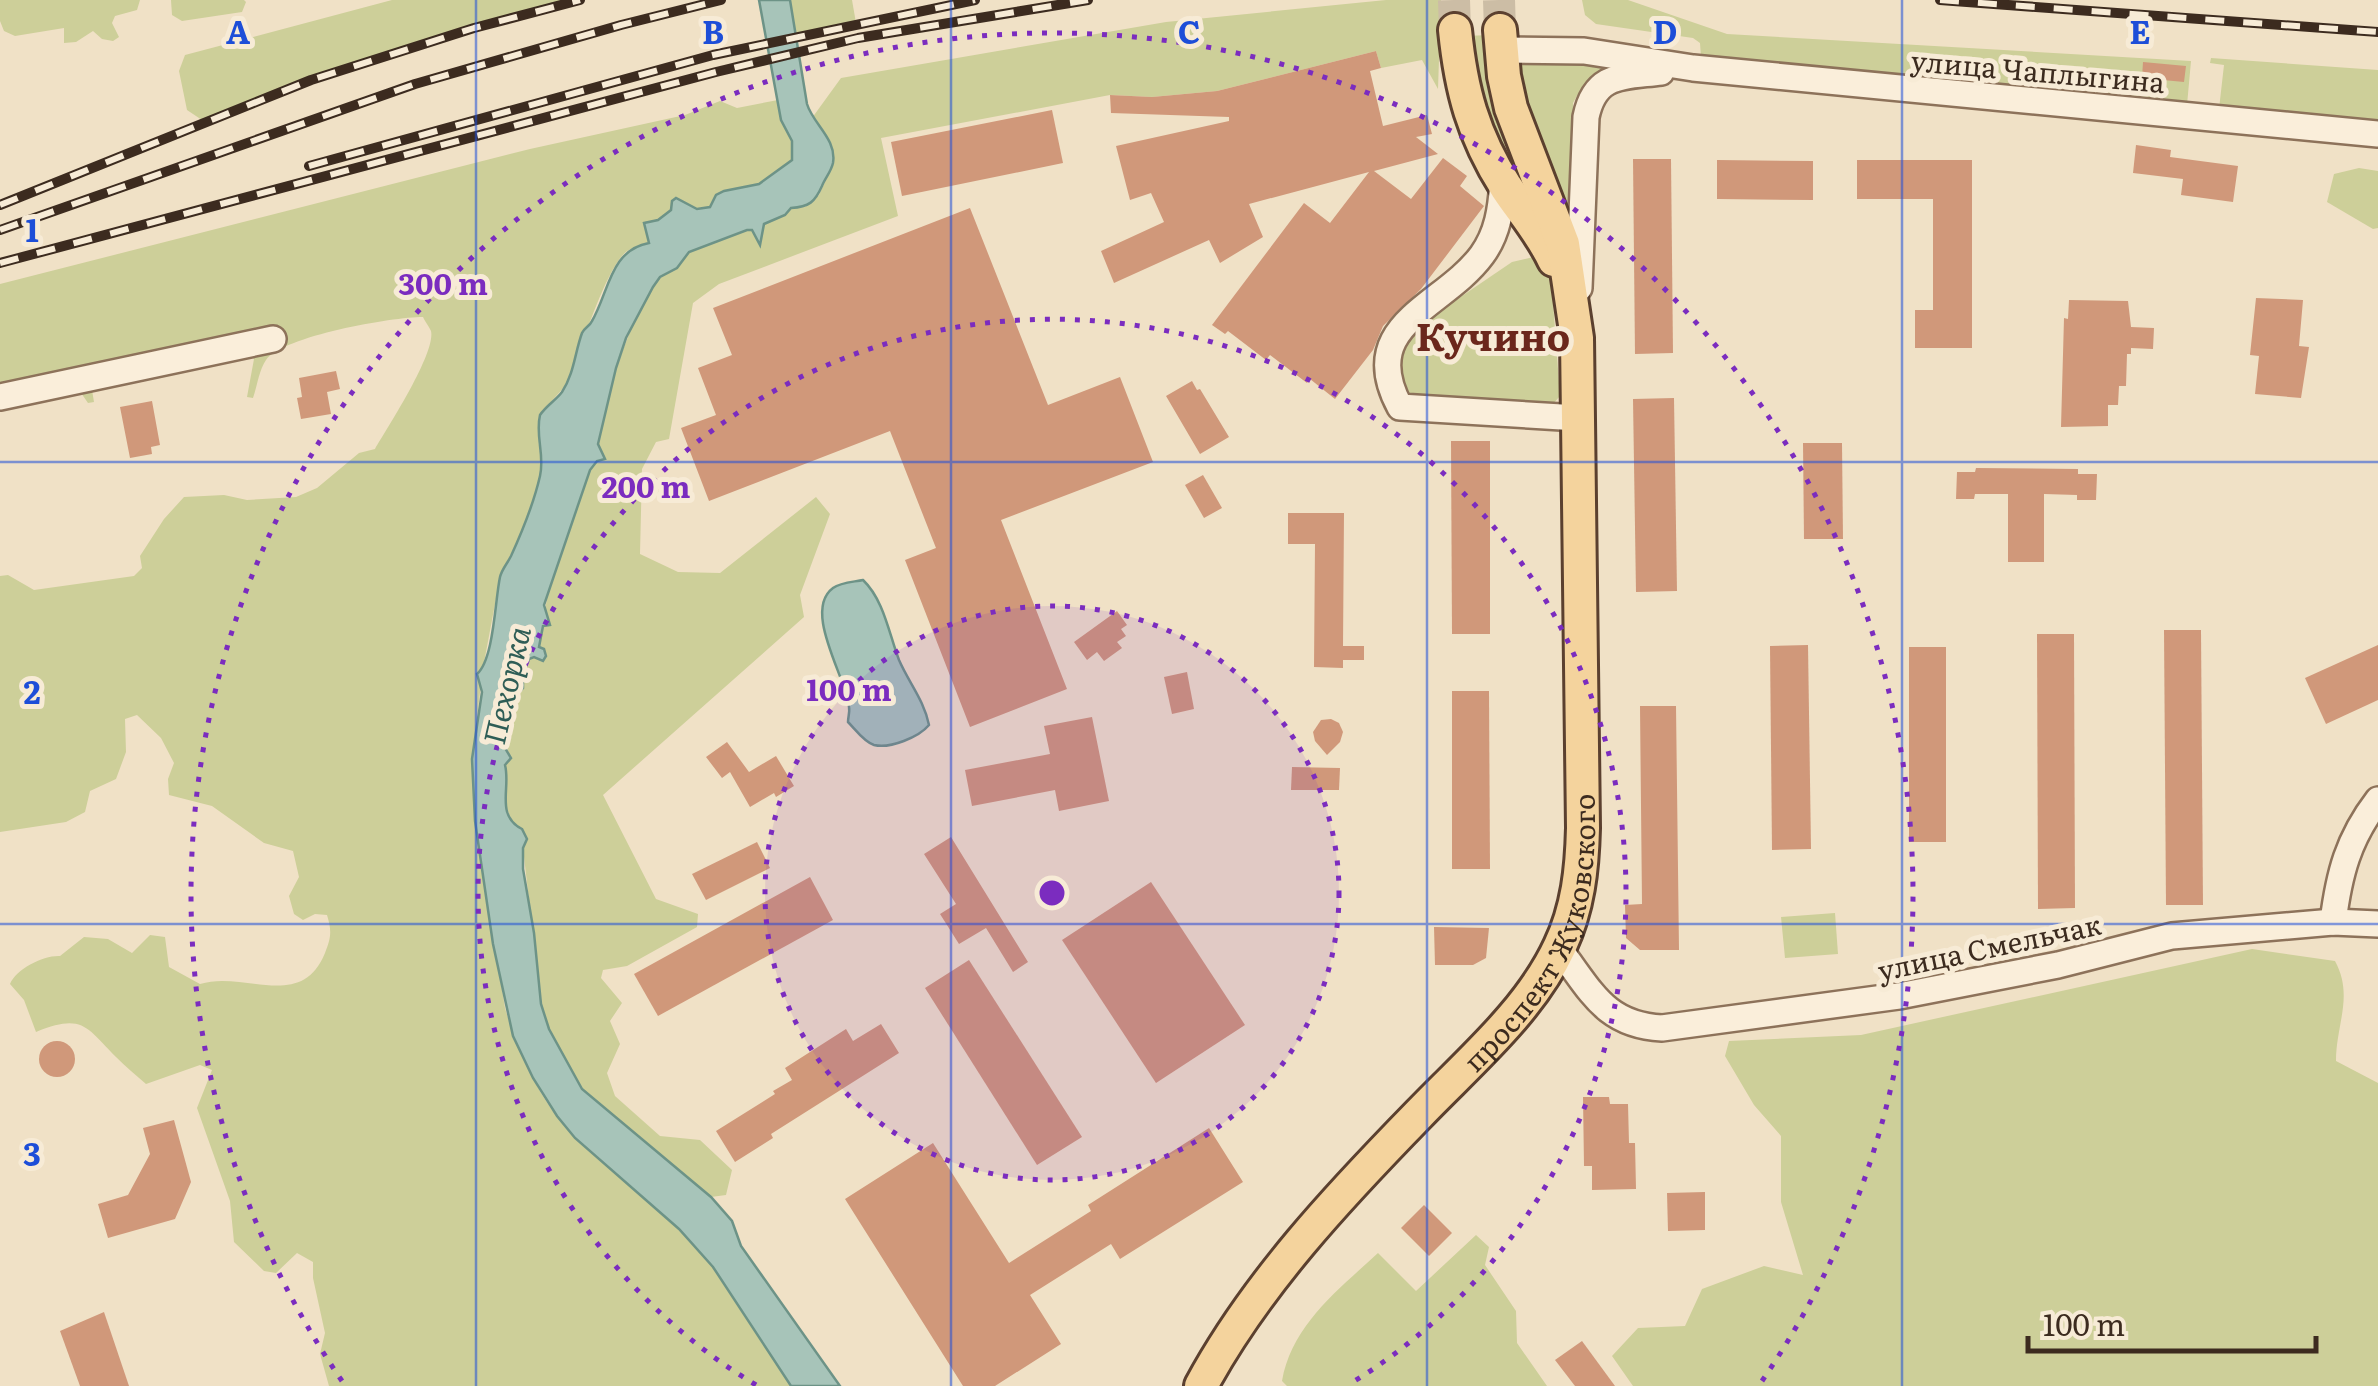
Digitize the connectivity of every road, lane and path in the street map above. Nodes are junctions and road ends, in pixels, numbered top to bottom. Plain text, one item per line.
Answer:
1 (1456, 30) tunnel mouth
2 (1500, 40) joint
3 (1693, 68) junction
4 (2378, 134) edge
5 (1503, 182) junction
6 (1578, 338) junction
7 (273, 339) dead end
8 (1578, 377) junction
9 (0, 397) edge
10 (1578, 418) junction
11 (2378, 800) edge
12 (2333, 922) junction
13 (2378, 924) edge
14 (1559, 949) junction
15 (1201, 1386) edge

1 - 5 main road, проспект Жуковского
2 - 3 street, улица Чаплыгина
2 - 6 main road, проспект Жуковского
3 - 4 street, улица Чаплыгина
3 - 6 street, улица Чаплыгина
5 - 8 main road, проспект Жуковского
5 - 10 street
6 - 8 main road, проспект Жуковского
7 - 9 street
8 - 10 main road, проспект Жуковского
10 - 14 main road, проспект Жуковского
11 - 12 street
12 - 13 street, улица Смельчак
12 - 14 street, улица Смельчак
14 - 15 main road, проспект Жуковского

